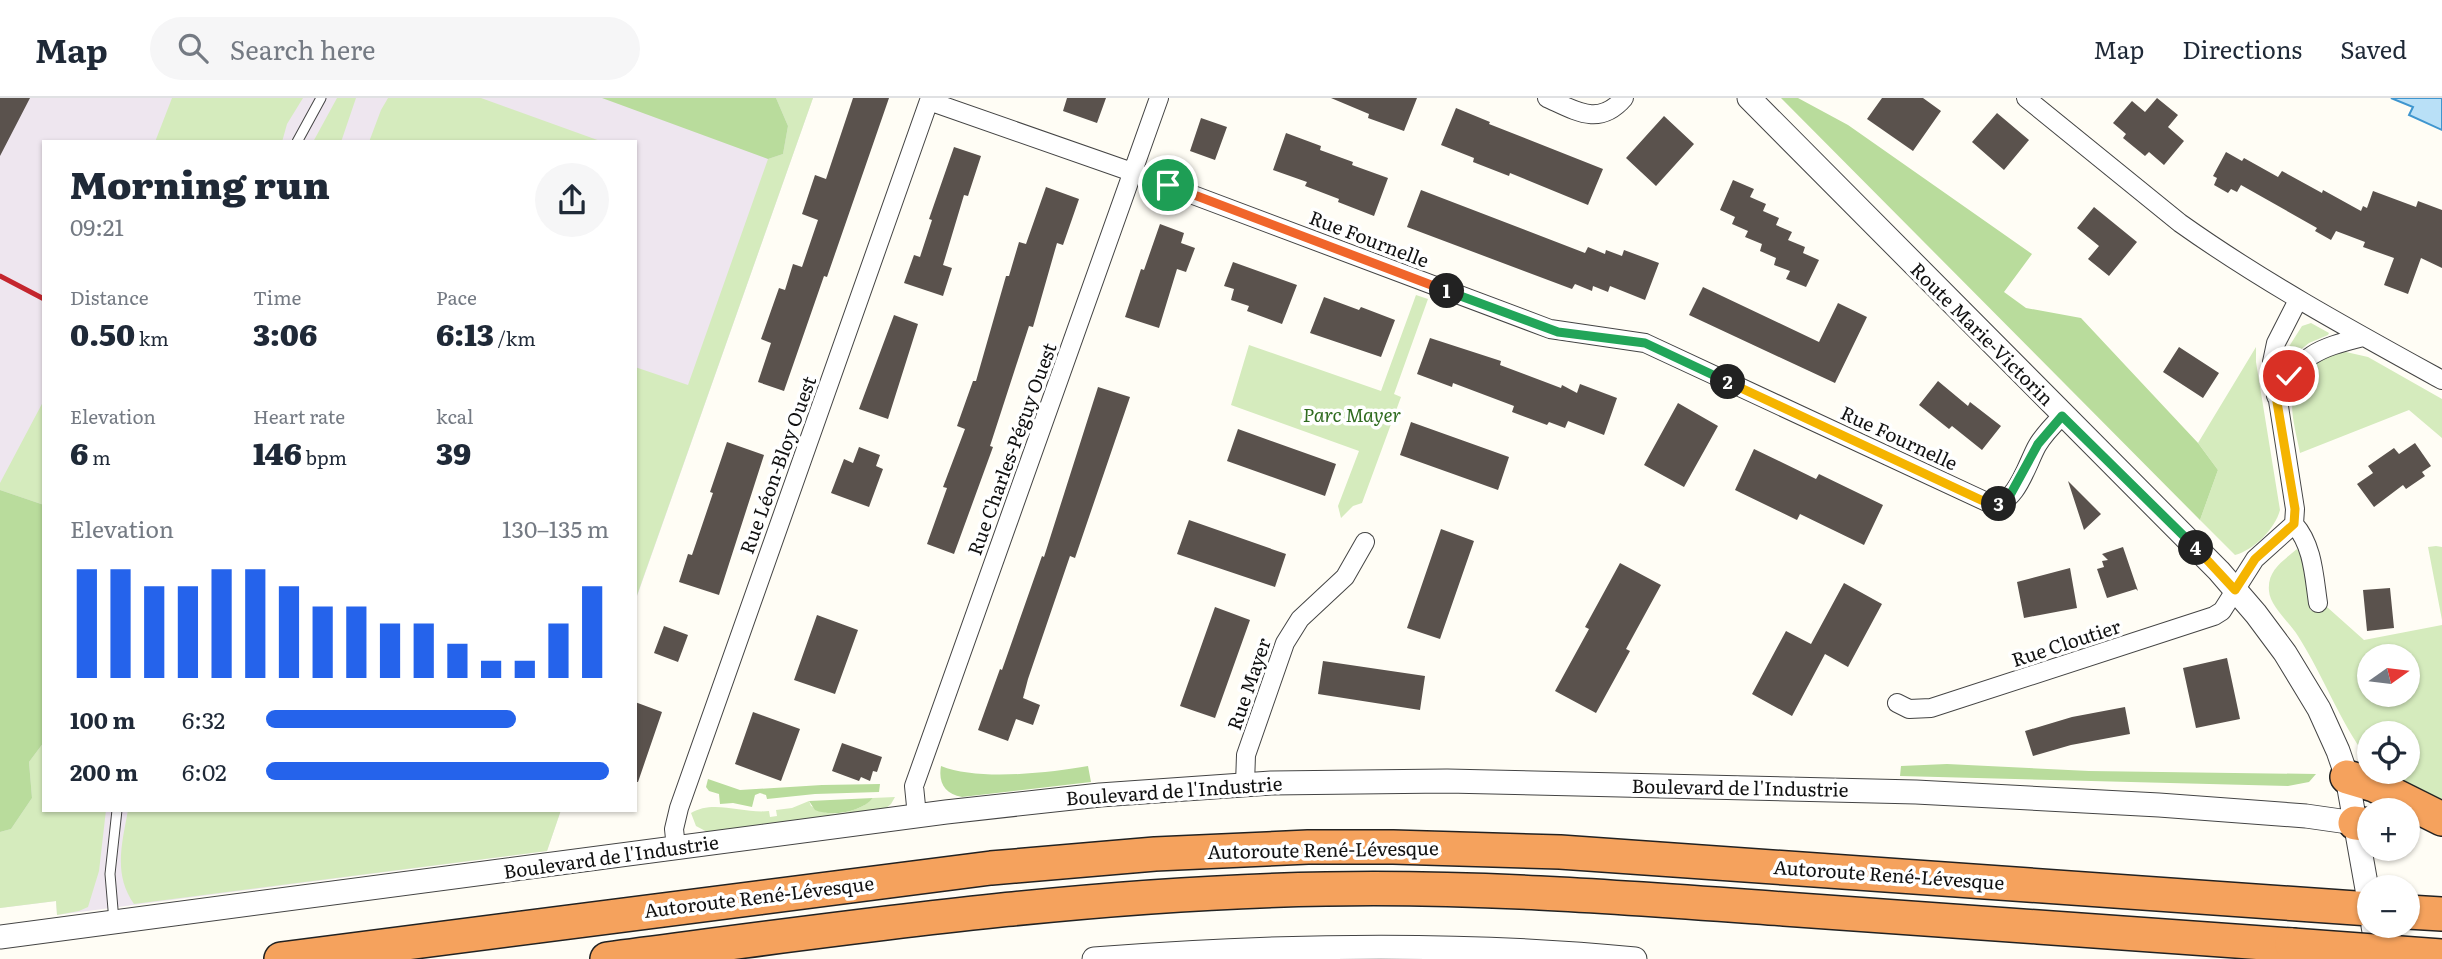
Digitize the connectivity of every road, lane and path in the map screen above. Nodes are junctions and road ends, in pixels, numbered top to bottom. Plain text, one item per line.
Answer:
1 (321, 98) edge
2 (1159, 98) edge
3 (1547, 98) edge
4 (1624, 98) edge
5 (1749, 98) edge
6 (2026, 98) edge
7 (930, 99) edge
8 (298, 140) edge
9 (1132, 172) junction
10 (2298, 300) junction
11 (2363, 337) junction
12 (2442, 380) edge
13 (2276, 396) junction
14 (2062, 416) junction
15 (2294, 524) junction
16 (1365, 542) dead end
17 (2235, 590) junction
18 (2318, 603) dead end
19 (1897, 704) dead end
20 (2347, 777) junction
21 (1245, 785) junction
22 (2357, 808) edge
23 (117, 812) edge
24 (917, 816) junction
25 (2442, 819) edge
26 (2357, 823) edge
27 (2442, 828) edge
28 (2420, 829) edge
29 (677, 848) junction
30 (2357, 906) edge
31 (2420, 913) edge
32 (2442, 914) edge
33 (114, 922) junction
34 (0, 937) edge
35 (2375, 938) edge
36 (2442, 956) edge
37 (281, 959) edge
38 (607, 959) edge
39 (1096, 959) edge
40 (1635, 959) edge
41 (2379, 959) edge

1 - 8 lane
2 - 9 street, Rue Charles-Péguy Ouest
3 - 4 street
5 - 14 street, Route Marie-Victorin
6 - 10 street
7 - 9 street, Rue Fournelle
7 - 29 street, Rue Léon-Bloy Ouest
9 - 14 street, Rue Fournelle
9 - 24 street, Rue Charles-Péguy Ouest
10 - 11 street
10 - 13 street
11 - 12 street
11 - 13 street
13 - 15 street
14 - 17 street, Route Marie-Victorin
15 - 17 street, Rue Cloutier
15 - 18 street
16 - 21 street, Rue Mayer
17 - 19 street, Rue Cloutier
17 - 20 street, Route Marie-Victorin
20 - 22 street, Route Marie-Victorin
20 - 25 highway
21 - 24 street, Boulevard de l'Industrie
21 - 26 street, Boulevard de l'Industrie
23 - 33 lane
24 - 29 street, Boulevard de l'Industrie
27 - 28 highway
29 - 33 street, Boulevard de l'Industrie
30 - 37 highway, Autoroute René-Lévesque
31 - 32 highway
33 - 34 street, Boulevard de l'Industrie
35 - 41 street
36 - 38 highway, Autoroute René-Lévesque, bridge
39 - 40 street

